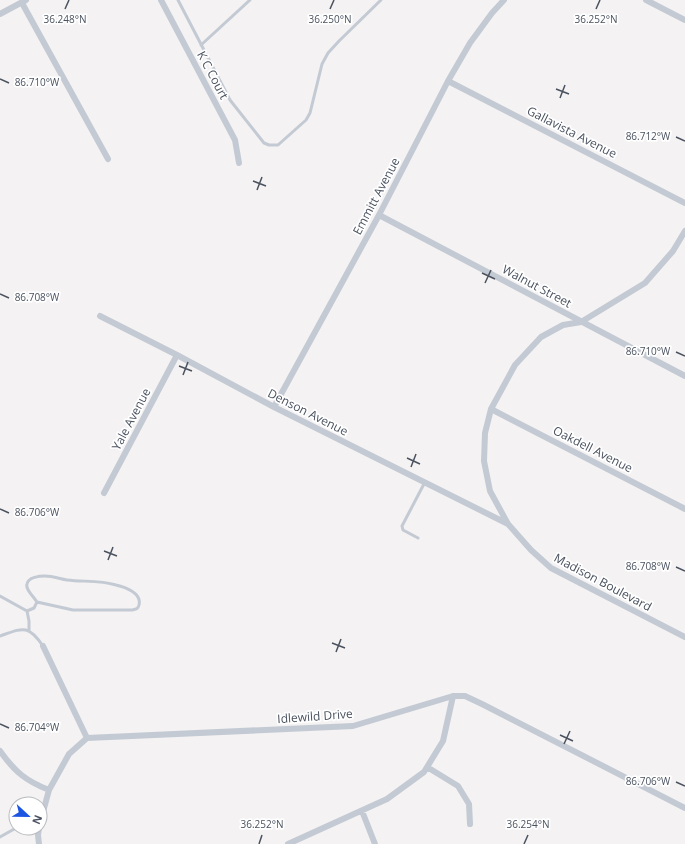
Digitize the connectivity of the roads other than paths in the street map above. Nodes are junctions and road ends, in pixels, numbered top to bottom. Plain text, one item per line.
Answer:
1 (161, 0) edge
2 (178, 0) edge
3 (250, 0) edge
4 (381, 0) edge
5 (504, 0) edge
6 (646, 0) edge
7 (24, 1) edge
8 (0, 14) edge
9 (685, 20) edge
10 (201, 45) junction
11 (448, 81) junction
12 (108, 159) dead end
13 (239, 163) dead end
14 (685, 203) edge
15 (379, 216) junction
16 (685, 231) edge
17 (100, 316) dead end
18 (581, 322) junction
19 (177, 354) junction
20 (685, 376) edge
21 (274, 407) junction
22 (491, 410) junction
23 (424, 482) junction
24 (104, 493) dead end
25 (685, 509) edge
26 (508, 524) junction
27 (418, 538) dead end
28 (0, 596) edge
29 (37, 602) junction
30 (27, 611) junction
31 (29, 630) junction
32 (0, 636) edge
33 (685, 637) edge
34 (43, 646) joint
35 (453, 696) junction
36 (87, 738) junction
37 (0, 751) edge
38 (427, 767) junction
39 (49, 790) junction
40 (47, 796) edge
41 (685, 808) edge
42 (362, 810) junction
43 (470, 824) dead end
44 (288, 844) edge
45 (375, 844) edge

1 - 13 street, K C Court
2 - 10 lane
3 - 10 lane
4 - 10 lane
5 - 11 street, Emmitt Avenue
6 - 9 street
7 - 8 street
7 - 12 street
11 - 14 street, Gallavista Avenue
11 - 15 street, Emmitt Avenue
15 - 18 street, Walnut Street
15 - 21 street, Emmitt Avenue
16 - 18 street, Madison Boulevard
17 - 19 street, Denson Avenue
18 - 20 street, Walnut Street
18 - 22 street, Madison Boulevard
19 - 21 street, Denson Avenue
19 - 24 street, Yale Avenue
21 - 23 street, Denson Avenue
22 - 25 street, Oakdell Avenue
22 - 26 street, Madison Boulevard
23 - 26 street, Denson Avenue
23 - 27 lane
26 - 33 street, Madison Boulevard
28 - 30 lane
29 - 29 lane
29 - 30 lane
30 - 31 lane
31 - 32 lane
31 - 34 lane
34 - 36 street
35 - 36 street, Idlewild Drive
35 - 38 street
35 - 41 street, Idlewild Drive
36 - 39 street
37 - 39 street
38 - 42 street
38 - 43 street
39 - 40 street
42 - 44 street
42 - 45 street

